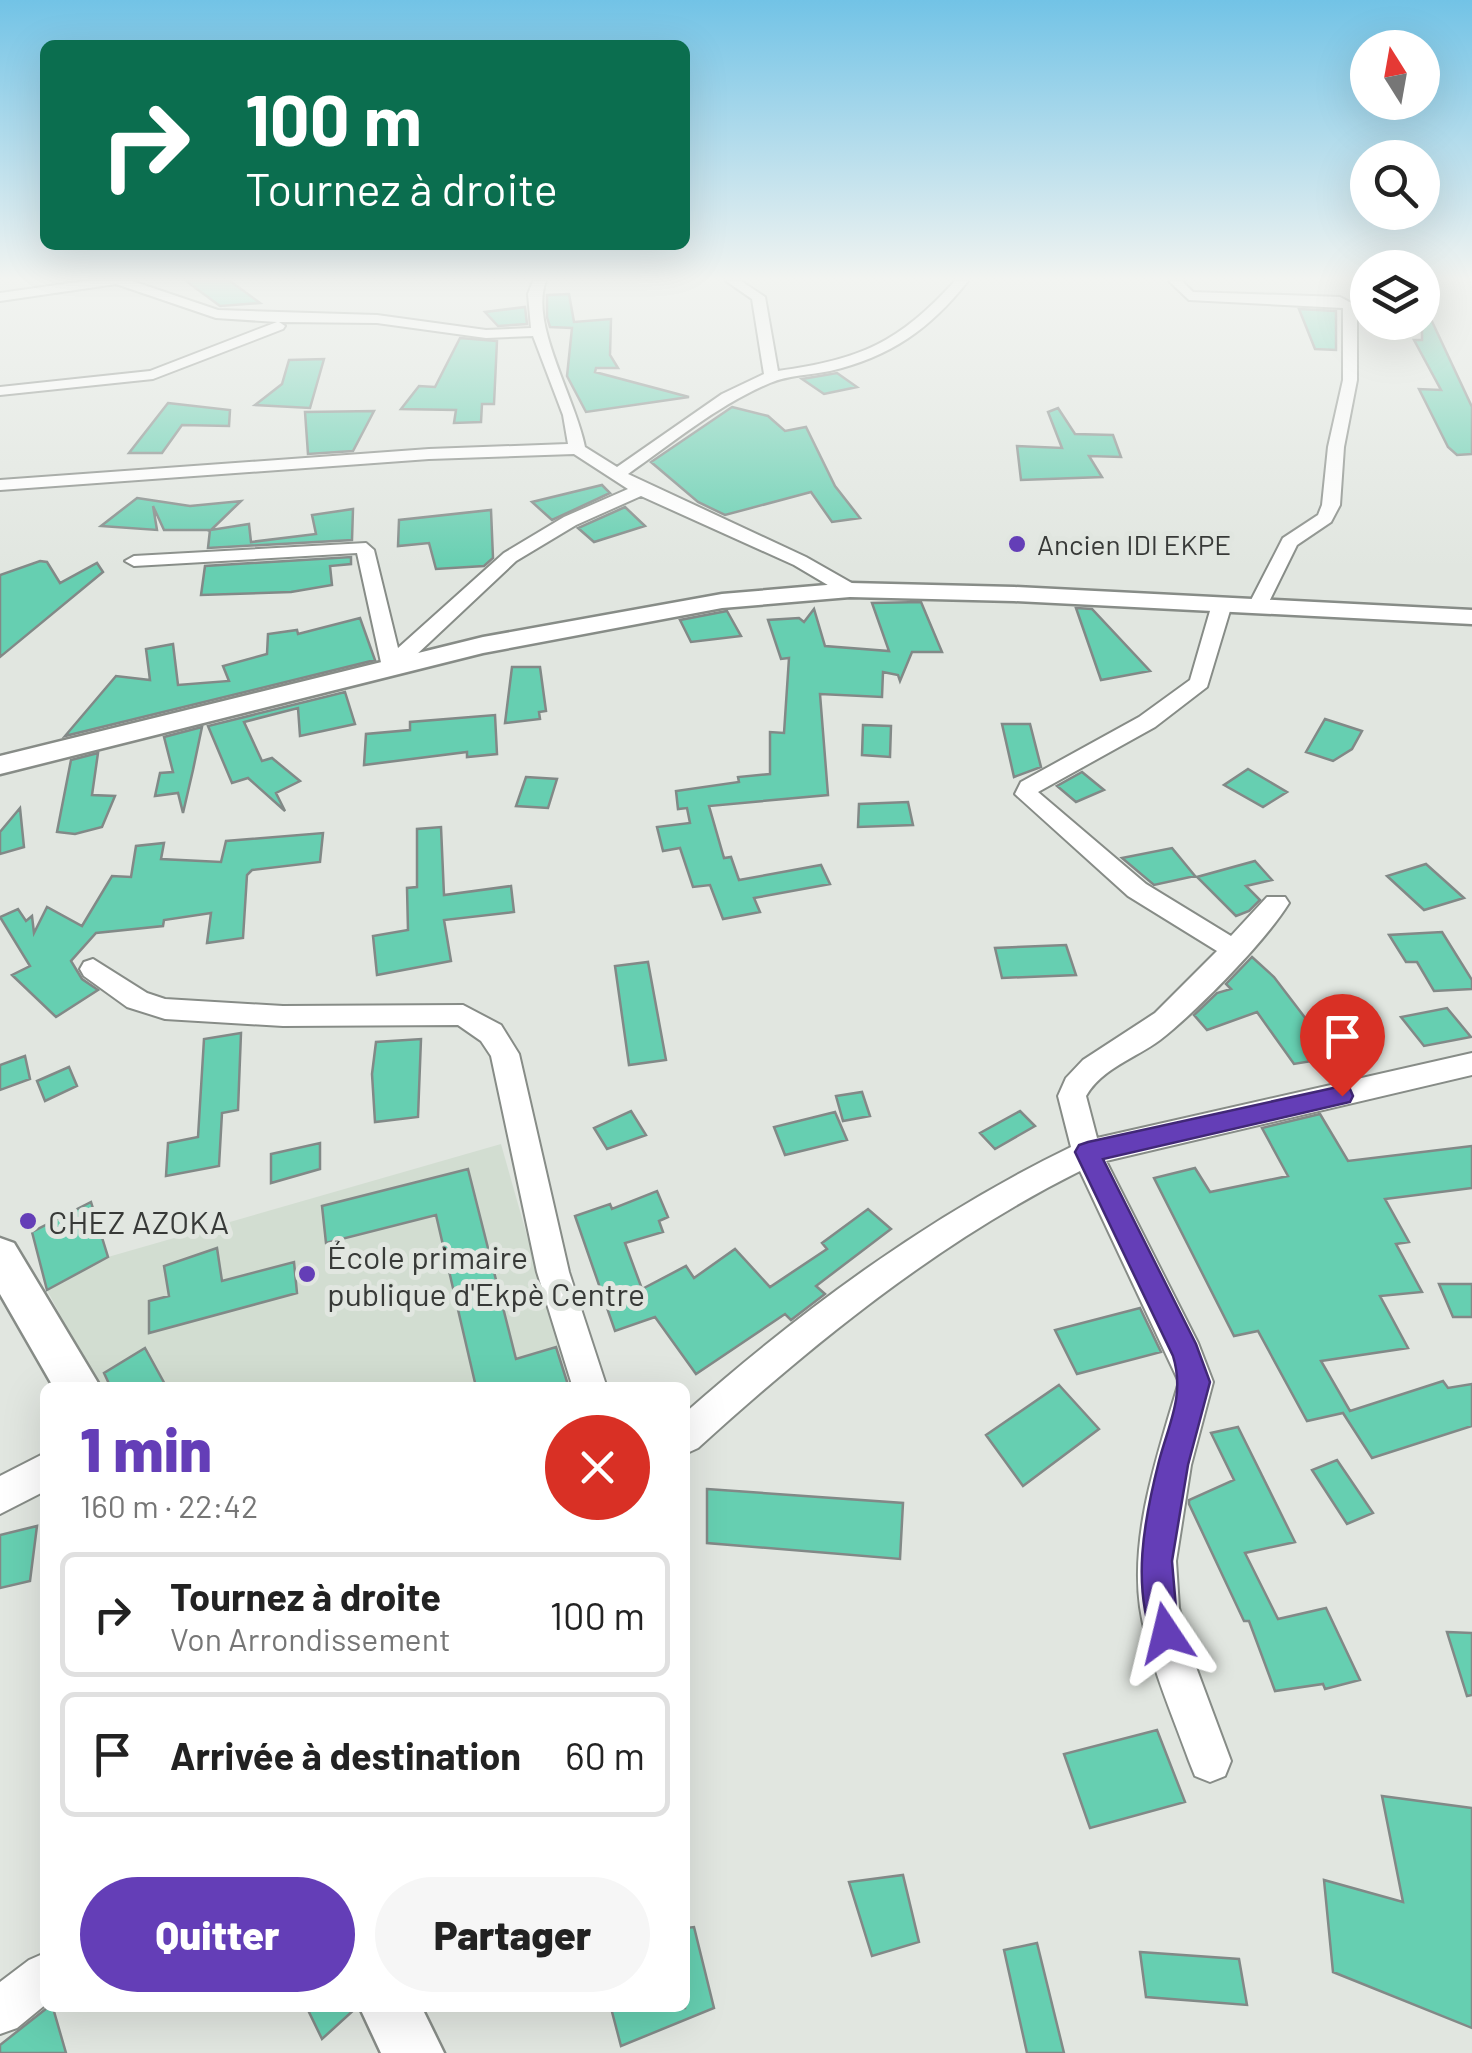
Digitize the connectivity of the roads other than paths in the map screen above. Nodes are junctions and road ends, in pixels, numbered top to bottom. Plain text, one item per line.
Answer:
1 (145, 377) edge
2 (556, 377) edge
3 (770, 377) edge
4 (1350, 377) edge
5 (0, 391) edge
6 (576, 450) junction
7 (615, 476) junction
8 (0, 486) edge
9 (641, 490) junction
10 (134, 561) dead end
11 (850, 590) junction
12 (1222, 604) junction
13 (1258, 606) junction
14 (1472, 617) edge
15 (392, 665) junction
16 (0, 765) edge
17 (1276, 902) dead end
18 (1233, 948) junction
19 (93, 969) dead end
20 (1472, 1064) edge
21 (1088, 1152) junction
22 (0, 1256) edge
23 (76, 1382) edge
24 (588, 1382) edge
25 (690, 1432) edge
26 (40, 1474) edge
27 (0, 1496) edge
28 (1210, 1761) dead end
29 (40, 1980) edge
30 (0, 2011) edge
31 (392, 2012) edge
32 (414, 2053) edge

1 - 5 street
2 - 6 street
3 - 7 street
4 - 13 street
6 - 7 street
6 - 8 street
7 - 9 street
9 - 11 street
9 - 15 street
10 - 15 street
11 - 12 street
11 - 15 street
12 - 13 street
12 - 18 street
13 - 14 street
15 - 16 street
17 - 18 street
18 - 21 street
19 - 24 street
20 - 21 street
21 - 25 street
21 - 28 street
22 - 23 street
26 - 27 street
29 - 30 street
31 - 32 street

